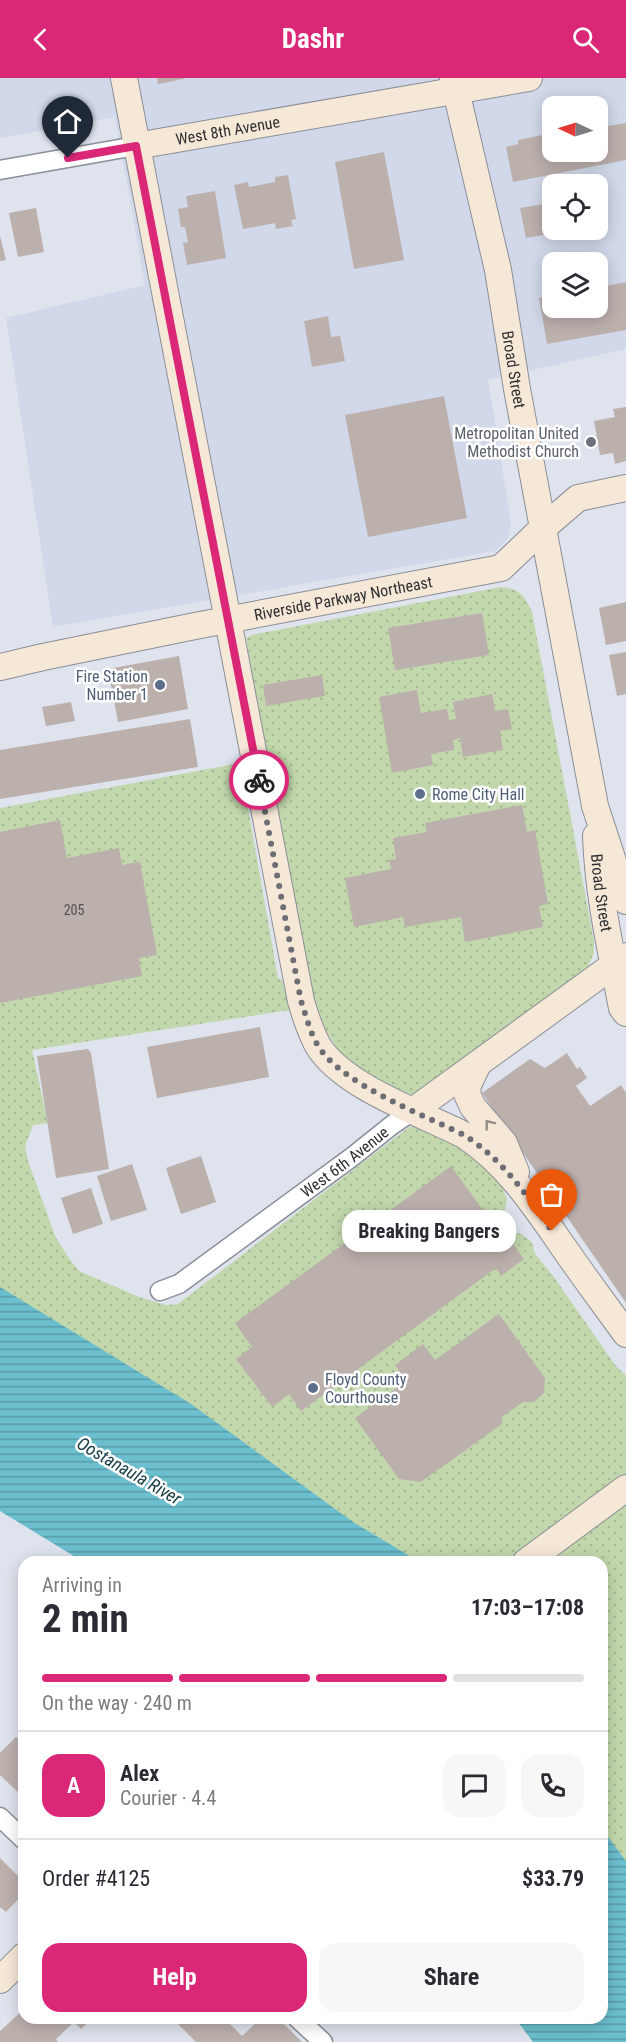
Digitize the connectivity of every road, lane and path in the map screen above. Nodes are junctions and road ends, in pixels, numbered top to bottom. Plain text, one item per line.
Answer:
1 (124, 78) edge
2 (529, 78) edge
3 (455, 84) edge
4 (136, 146) junction
5 (0, 170) edge
6 (626, 488) edge
7 (543, 528) junction
8 (227, 621) junction
9 (0, 667) edge
10 (595, 806) junction
11 (626, 901) edge
12 (620, 961) edge
13 (626, 1013) edge
14 (477, 1066) junction
15 (414, 1110) junction
16 (526, 1194) junction
17 (160, 1291) dead end
18 (626, 1334) edge
19 (626, 1488) edge
20 (534, 1556) edge
21 (0, 1817) edge
22 (18, 1834) edge
23 (18, 1962) edge
24 (0, 1980) edge
25 (304, 2024) edge
26 (323, 2042) edge

1 - 4 street
2 - 3 street, West 8th Avenue
3 - 4 street, West 8th Avenue
3 - 7 street, Broad Street
4 - 5 street, West 8th Avenue
4 - 8 street
6 - 7 street, Riverside Parkway Northeast
7 - 8 street, Riverside Parkway Northeast
7 - 10 street, Broad Street
8 - 9 street, Riverside Parkway Northeast
8 - 15 street
10 - 11 street, Broad Street
10 - 12 street, Broad Street
12 - 13 street, Broad Street
12 - 14 street, West 6th Avenue
14 - 15 street, West 6th Avenue
16 -> 14 street
15 - 16 street
15 - 17 street, West 6th Avenue
16 - 18 street
19 - 20 street
21 - 22 street
23 - 24 street
25 - 26 street

